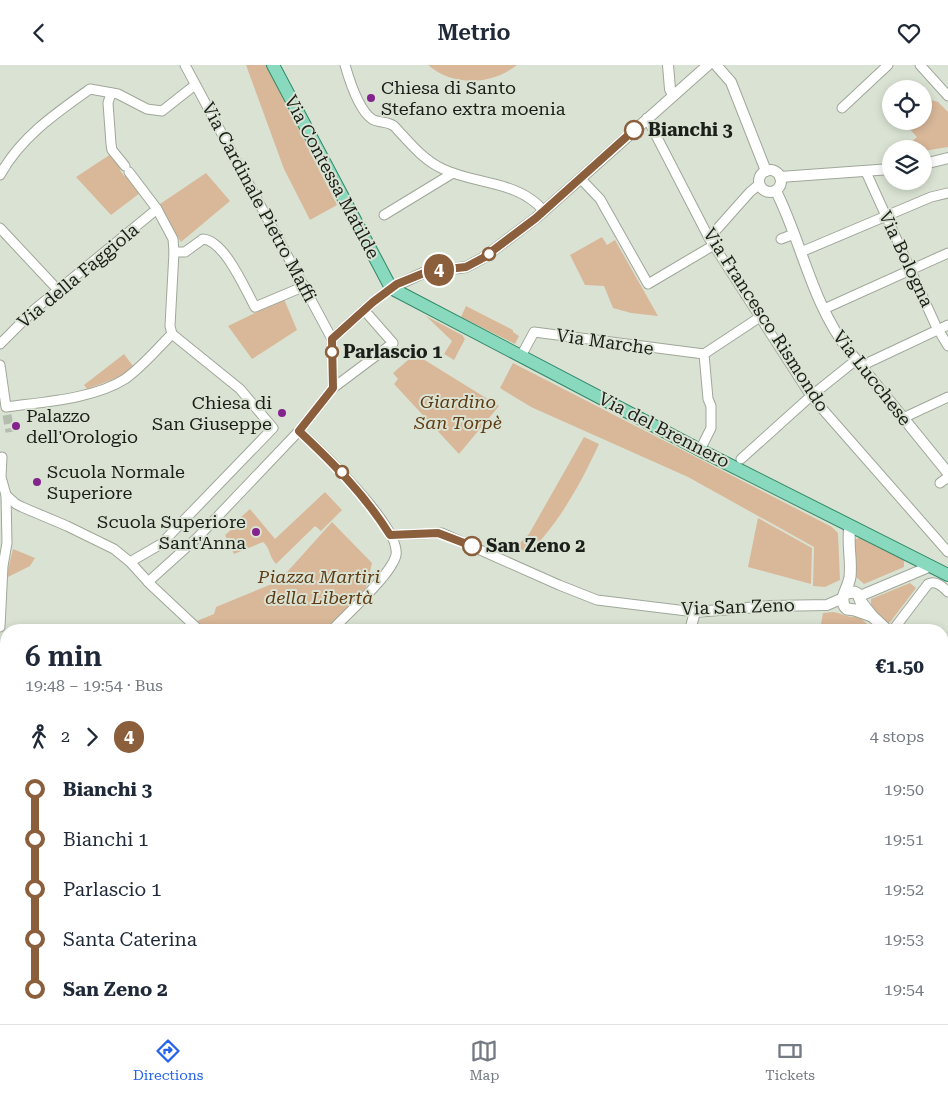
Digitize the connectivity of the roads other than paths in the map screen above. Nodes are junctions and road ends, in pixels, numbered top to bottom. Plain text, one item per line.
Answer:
1 (185, 65) edge
2 (273, 65) edge
3 (344, 65) edge
4 (668, 65) edge
5 (708, 65) edge
6 (716, 65) edge
7 (888, 65) edge
8 (920, 65) edge
9 (195, 85) junction
10 (111, 93) junction
11 (672, 95) junction
12 (948, 96) edge
13 (842, 107) dead end
14 (647, 118) junction
15 (948, 158) edge
16 (932, 162) edge
17 (882, 170) edge
18 (766, 171) junction
19 (866, 172) junction
20 (453, 173) junction
21 (0, 175) edge
22 (780, 177) junction
23 (580, 178) junction
24 (760, 186) junction
25 (776, 191) junction
26 (948, 193) edge
27 (157, 209) junction
28 (544, 211) junction
29 (384, 215) dead end
30 (886, 217) junction
31 (0, 228) edge
32 (794, 234) junction
33 (782, 239) dead end
34 (712, 241) junction
35 (174, 252) junction
36 (801, 252) junction
37 (948, 253) edge
38 (910, 270) junction
39 (305, 286) junction
40 (391, 288) junction
41 (58, 290) junction
42 (824, 309) junction
43 (364, 310) junction
44 (760, 317) junction
45 (948, 325) edge
46 (938, 330) junction
47 (172, 334) junction
48 (332, 339) junction
49 (0, 344) edge
50 (948, 346) edge
51 (704, 354) junction
52 (521, 356) junction
53 (858, 363) junction
54 (0, 365) edge
55 (333, 388) junction
56 (811, 396) junction
57 (948, 397) edge
58 (903, 418) junction
59 (299, 431) junction
60 (700, 450) junction
61 (2, 457) dead end
62 (742, 459) dead end
63 (948, 475) edge
64 (1, 477) edge
65 (940, 483) dead end
66 (6, 495) junction
67 (850, 526) junction
68 (390, 535) junction
69 (948, 552) edge
70 (127, 560) junction
71 (941, 570) edge
72 (148, 582) junction
73 (948, 592) edge
74 (844, 595) junction
75 (830, 604) junction
76 (856, 604) junction
77 (695, 612) junction
78 (0, 624) edge
79 (193, 624) edge
80 (338, 624) edge
81 (692, 624) edge
82 (880, 624) edge
83 (897, 624) edge

1 - 9 street, Via Cardinale Pietro Maffi
2 - 40 main road, Via Contessa Matilde
3 - 20 street
4 - 11 street
5 - 11 street
6 - 18 street
7 - 13 street
8 - 12 street
9 - 10 street
9 - 39 street, Via Cardinale Pietro Maffi
10 - 21 street
10 - 27 street
11 - 14 street
14 - 23 street
14 - 34 street, Via Francesco Rismondo
15 - 16 street
17 - 19 street
18 - 22 street
18 - 24 street
19 - 22 street
19 - 30 street, Via Bologna
20 - 28 street
20 - 29 street
22 - 25 street
23 - 28 street
23 - 34 street
24 - 25 street
24 - 34 street
25 - 32 street, Via Lucchese
26 - 30 street
27 - 35 street
27 - 41 street, Via della Faggiola
28 - 40 street
30 - 36 street
30 - 38 street, Via Bologna
31 - 41 street
32 - 33 street
32 - 36 street, Via Lucchese
34 - 44 street, Via Francesco Rismondo
35 - 39 street
35 - 47 street
36 - 42 street, Via Lucchese
37 - 38 street
38 - 42 street
38 - 46 street, Via Bologna
39 - 48 street, Via Cardinale Pietro Maffi
40 - 43 street
40 - 52 main road, Via del Brennero
41 - 49 street, Via della Faggiola
42 - 53 street, Via Lucchese
43 - 48 street
43 - 55 street
44 - 51 street
44 - 56 street, Via Francesco Rismondo
45 - 46 street
46 - 50 street, Via Bologna
46 - 53 street
47 - 54 street
47 - 70 street
48 - 55 street
51 - 52 street, Via Marche
51 - 60 street
52 - 60 main road, Via del Brennero
53 - 56 street
53 - 58 street, Via Lucchese
55 - 59 street
56 - 62 street
56 - 69 street, Via Francesco Rismondo
57 - 58 street
58 - 63 street, Via Lucchese
59 - 68 street
59 - 72 street
60 - 67 main road, Via del Brennero
61 - 64 street
63 - 65 street
64 - 66 street
66 - 70 street
66 - 78 street
67 - 71 main road, Via del Brennero
67 - 74 main road
68 - 77 street, Via San Zeno
68 - 80 street
70 - 72 street
71 - 76 street
72 - 79 street
73 - 83 street
74 - 75 street, Via San Zeno
74 - 76 main road
74 - 76 main road
75 - 76 street, Via San Zeno
75 - 77 street, Via San Zeno
76 - 82 main road
77 - 81 street

